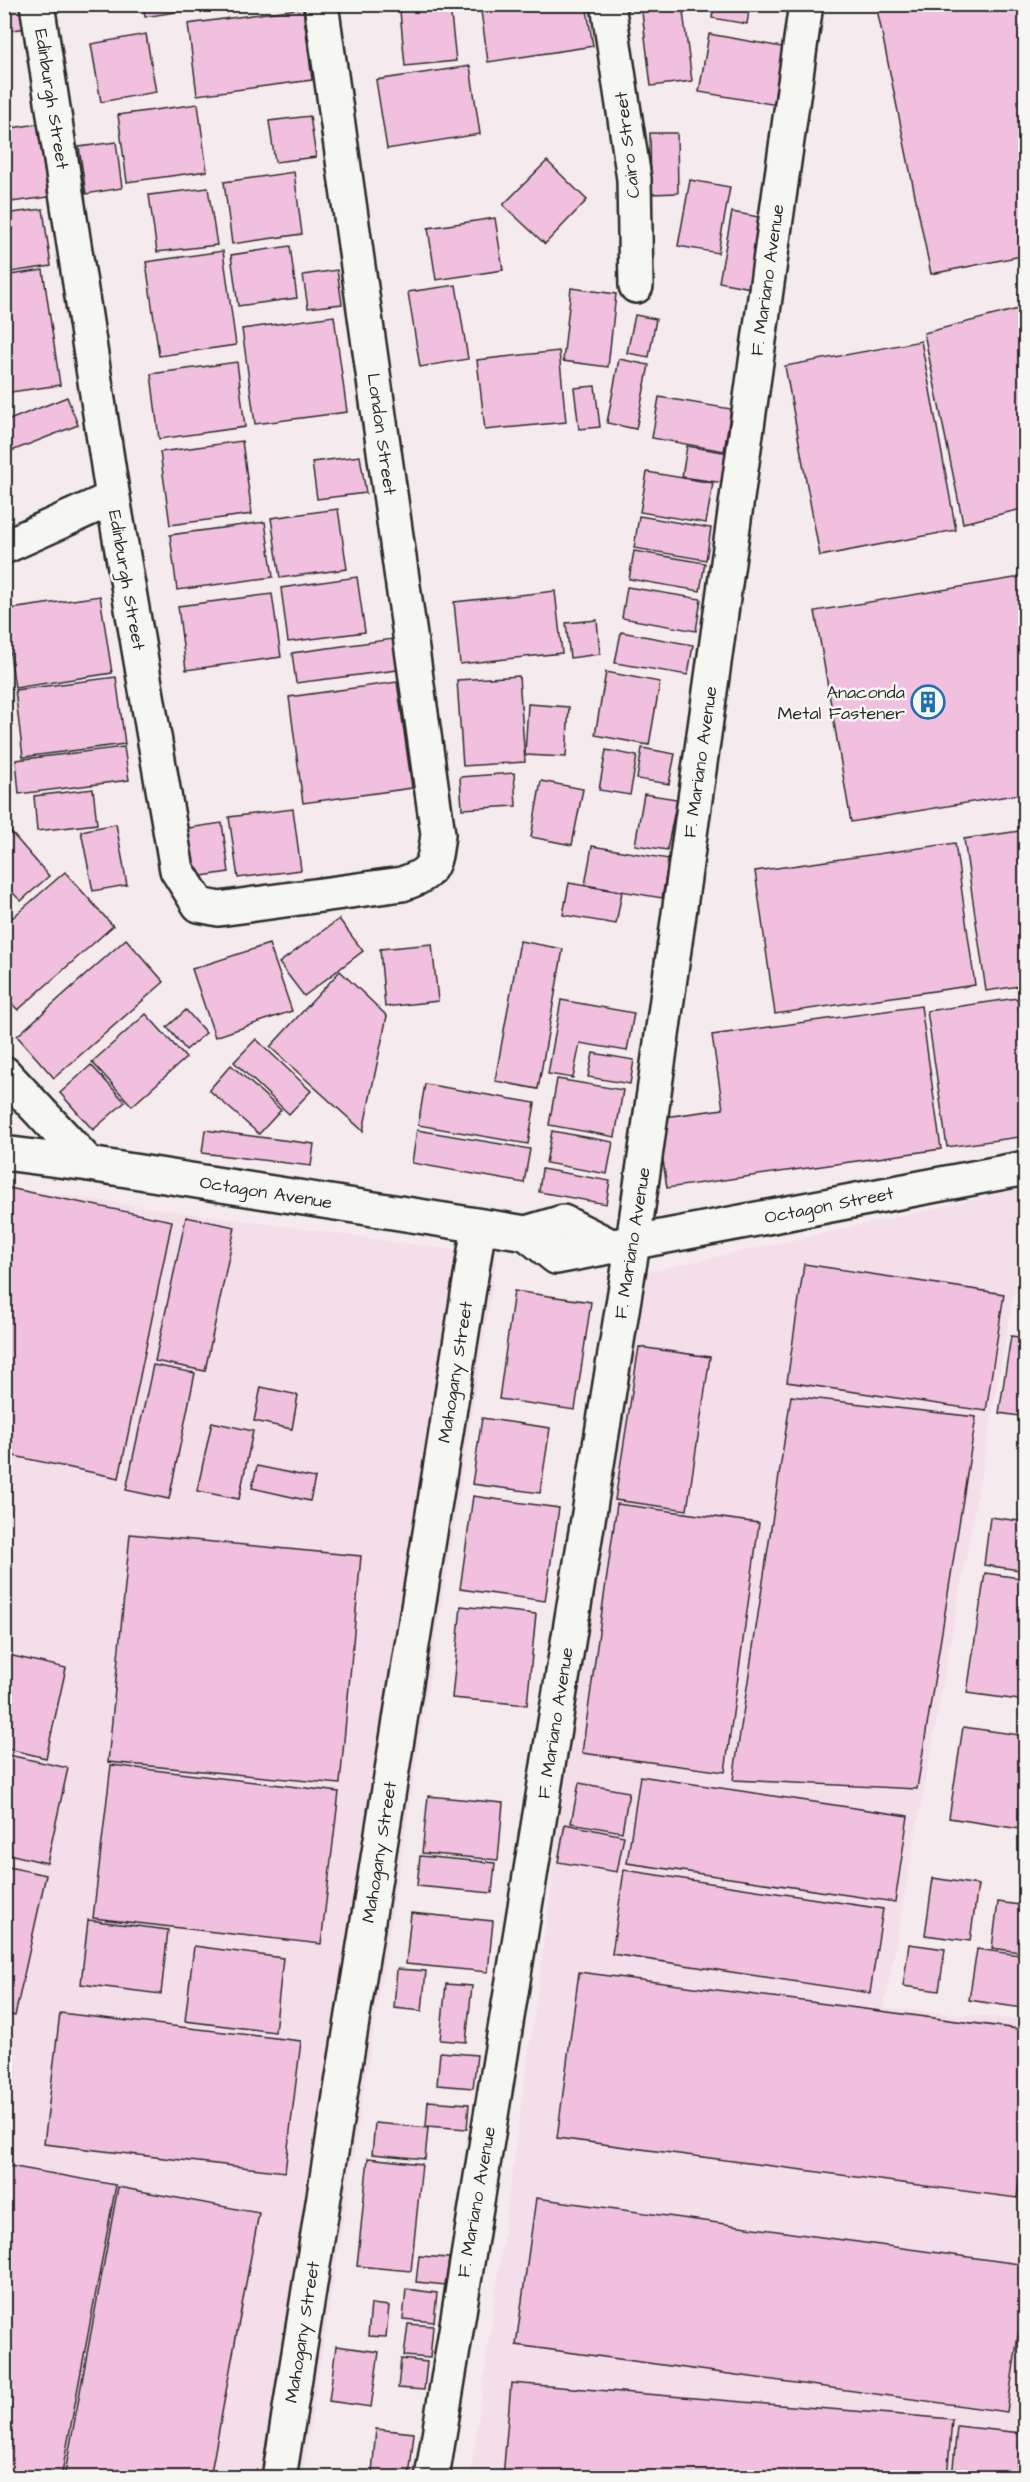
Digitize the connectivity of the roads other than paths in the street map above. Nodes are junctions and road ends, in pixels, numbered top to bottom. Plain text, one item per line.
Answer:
1 (37, 4) edge
2 (321, 4) edge
3 (608, 4) edge
4 (806, 4) edge
5 (636, 286) dead end
6 (113, 498) junction
7 (4, 547) edge
8 (435, 863) joint
9 (4, 1073) edge
10 (4, 1153) edge
11 (89, 1164) junction
12 (1026, 1168) edge
13 (479, 1226) junction
14 (622, 1245) junction
15 (279, 2478) edge
16 (432, 2478) edge

1 - 6 street, Edinburgh Street
2 - 8 street, London Street
3 - 5 street, Cairo Street
4 - 14 street, F. Mariano Avenue
6 - 7 street
6 - 8 street, Edinburgh Street
9 - 11 street
10 - 11 street, Octagon Avenue
11 - 13 street, Octagon Avenue
12 - 14 street, Octagon Street
13 - 14 street, Octagon Avenue
13 - 15 street, Mahogany Street
14 - 16 street, F. Mariano Avenue

